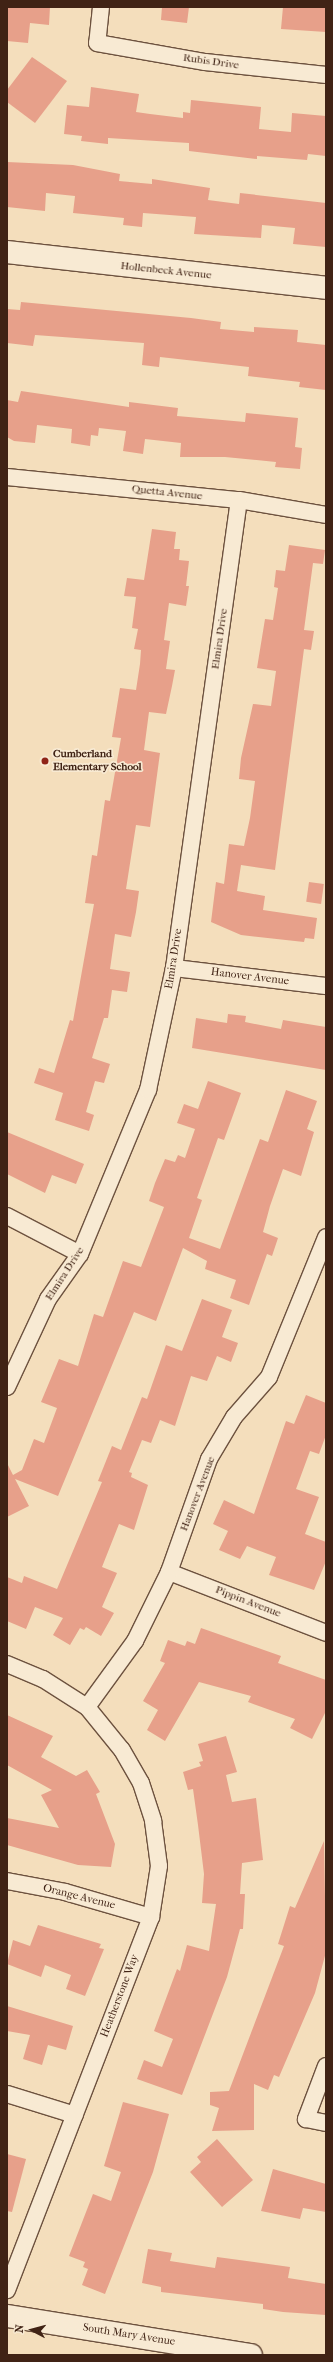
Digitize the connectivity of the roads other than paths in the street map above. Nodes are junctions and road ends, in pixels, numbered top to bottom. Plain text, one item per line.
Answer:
1 (101, 7) edge
2 (326, 75) edge
3 (7, 252) edge
4 (326, 288) edge
5 (7, 477) edge
6 (239, 500) junction
7 (326, 515) edge
8 (174, 968) junction
9 (326, 986) edge
10 (7, 1216) edge
11 (326, 1237) edge
12 (80, 1254) junction
13 (7, 1388) edge
14 (169, 1572) junction
15 (326, 1633) edge
16 (7, 1664) edge
17 (87, 1707) junction
18 (7, 1881) edge
19 (151, 1917) junction
20 (326, 2066) edge
21 (7, 2094) edge
22 (75, 2115) junction
23 (326, 2123) edge
24 (7, 2290) edge
25 (7, 2316) edge
26 (197, 2350) edge
27 (251, 2355) edge

1 - 2 street, Rubis Drive
3 - 4 street, Hollenbeck Avenue
5 - 6 street, Quetta Avenue
6 - 7 street, Quetta Avenue
6 - 8 street, Elmira Drive
8 - 9 street, Hanover Avenue
8 - 12 street, Elmira Drive
10 - 12 street
11 - 14 street, Hanover Avenue
12 - 13 street, Elmira Drive
14 - 15 street, Pippin Avenue
14 - 17 street, Hanover Avenue
16 - 17 street, Heatherstone Way
17 - 19 street, Heatherstone Way
18 - 19 street, Orange Avenue
19 - 22 street, Heatherstone Way
20 - 23 street
21 - 22 street
22 - 24 street, Heatherstone Way
25 - 26 street, South Mary Avenue
26 - 27 street, South Mary Avenue

